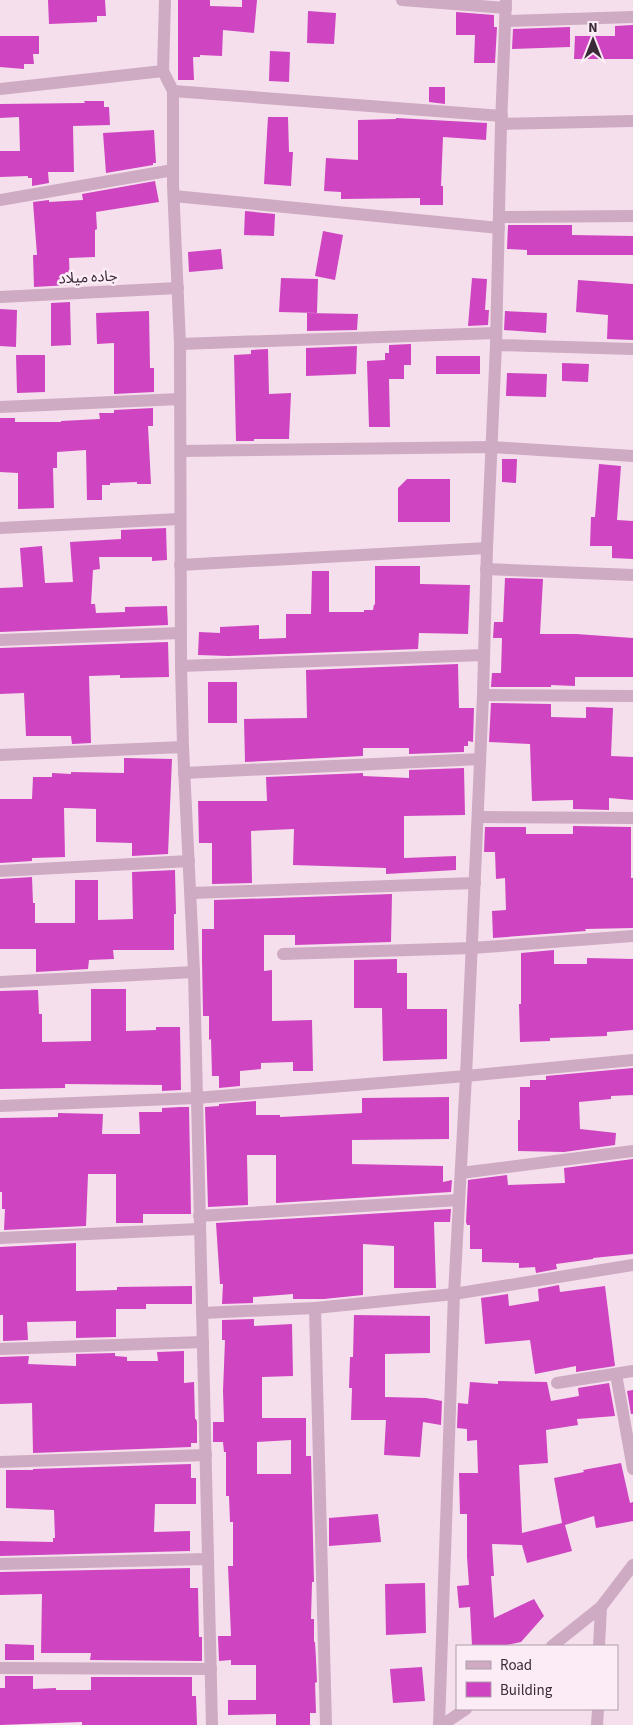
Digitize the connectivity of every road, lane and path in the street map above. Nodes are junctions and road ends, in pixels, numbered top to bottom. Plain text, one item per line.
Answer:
1 (165, 0) edge
2 (402, 0) edge
3 (506, 4) edge
4 (633, 17) edge
5 (505, 21) junction
6 (164, 71) junction
7 (0, 89) edge
8 (173, 91) junction
9 (501, 120) junction
10 (633, 121) edge
11 (173, 170) junction
12 (174, 196) junction
13 (0, 200) edge
14 (633, 216) edge
15 (499, 222) junction
16 (178, 288) junction
17 (0, 297) edge
18 (496, 339) junction
19 (180, 344) junction
20 (633, 349) edge
21 (180, 399) junction
22 (0, 407) edge
23 (492, 447) junction
24 (181, 451) junction
25 (633, 456) edge
26 (179, 518) junction
27 (0, 528) edge
28 (487, 548) junction
29 (180, 565) junction
30 (486, 570) junction
31 (633, 575) edge
32 (180, 633) junction
33 (0, 640) edge
34 (484, 655) junction
35 (181, 666) junction
36 (483, 695) junction
37 (633, 696) edge
38 (183, 747) junction
39 (0, 755) edge
40 (480, 759) junction
41 (184, 773) junction
42 (478, 817) junction
43 (633, 818) edge
44 (189, 861) junction
45 (0, 871) edge
46 (475, 882) junction
47 (190, 893) junction
48 (633, 936) edge
49 (472, 948) junction
50 (283, 954) dead end
51 (194, 972) junction
52 (0, 982) edge
53 (633, 1060) edge
54 (466, 1076) junction
55 (196, 1098) junction
56 (0, 1106) edge
57 (633, 1151) edge
58 (461, 1173) junction
59 (459, 1200) junction
60 (198, 1216) junction
61 (199, 1229) junction
62 (0, 1238) edge
63 (633, 1265) edge
64 (454, 1294) junction
65 (315, 1308) junction
66 (202, 1313) junction
67 (203, 1342) junction
68 (0, 1350) edge
69 (633, 1371) edge
70 (616, 1374) junction
71 (557, 1383) dead end
72 (206, 1455) junction
73 (0, 1462) edge
74 (633, 1470) edge
75 (208, 1559) junction
76 (0, 1564) edge
77 (633, 1565) edge
78 (600, 1607) junction
79 (553, 1645) edge
80 (600, 1645) edge
81 (0, 1668) edge
82 (211, 1669) junction
83 (464, 1710) edge
84 (598, 1710) edge
85 (212, 1725) edge
86 (326, 1725) edge
87 (440, 1725) edge
88 (597, 1725) edge

1 - 6 street
2 - 3 street
3 - 5 street
4 - 5 street
5 - 9 street
6 - 7 street
6 - 8 street
8 - 9 street
8 - 11 street
9 - 10 street
9 - 15 street
11 - 12 street
11 - 13 street
12 - 15 street
12 - 16 street
14 - 15 street
15 - 18 street
16 - 17 street, جاده میلاد
16 - 19 street
18 - 19 street
18 - 20 street
18 - 23 street
19 - 21 street
21 - 22 street
21 - 24 street
23 - 24 street
23 - 25 street
23 - 28 street
24 - 26 street
26 - 27 street
26 - 29 street
28 - 29 street
28 - 30 street
29 - 32 street
30 - 31 street
30 - 34 street
32 - 33 street
32 - 35 street
34 - 35 street
34 - 36 street
35 - 38 street
36 - 37 street
36 - 40 street
38 - 39 street
38 - 41 street
40 - 41 street
40 - 42 street
41 - 44 street
42 - 43 street
42 - 46 street
44 - 45 street
44 - 47 street
46 - 47 street
46 - 49 street
47 - 51 street
48 - 49 street
49 - 50 street
49 - 54 street
51 - 52 street
51 - 55 street
53 - 54 street
54 - 55 street
54 - 58 street
55 - 56 street
55 - 60 street
57 - 58 street
58 - 59 street
59 - 60 street
59 - 64 street
60 - 61 street
61 - 62 street
61 - 66 street
63 - 64 street
64 - 65 street
64 - 87 street
65 - 66 street
65 - 86 street
66 - 67 street
67 - 68 street
67 - 72 street
69 - 70 street
70 - 71 street
70 - 74 street
72 - 73 street
72 - 75 street
75 - 76 street
75 - 82 street
77 - 78 street
78 - 79 street
78 - 80 street
81 - 82 street
82 - 85 street
83 - 87 street
84 - 88 street

